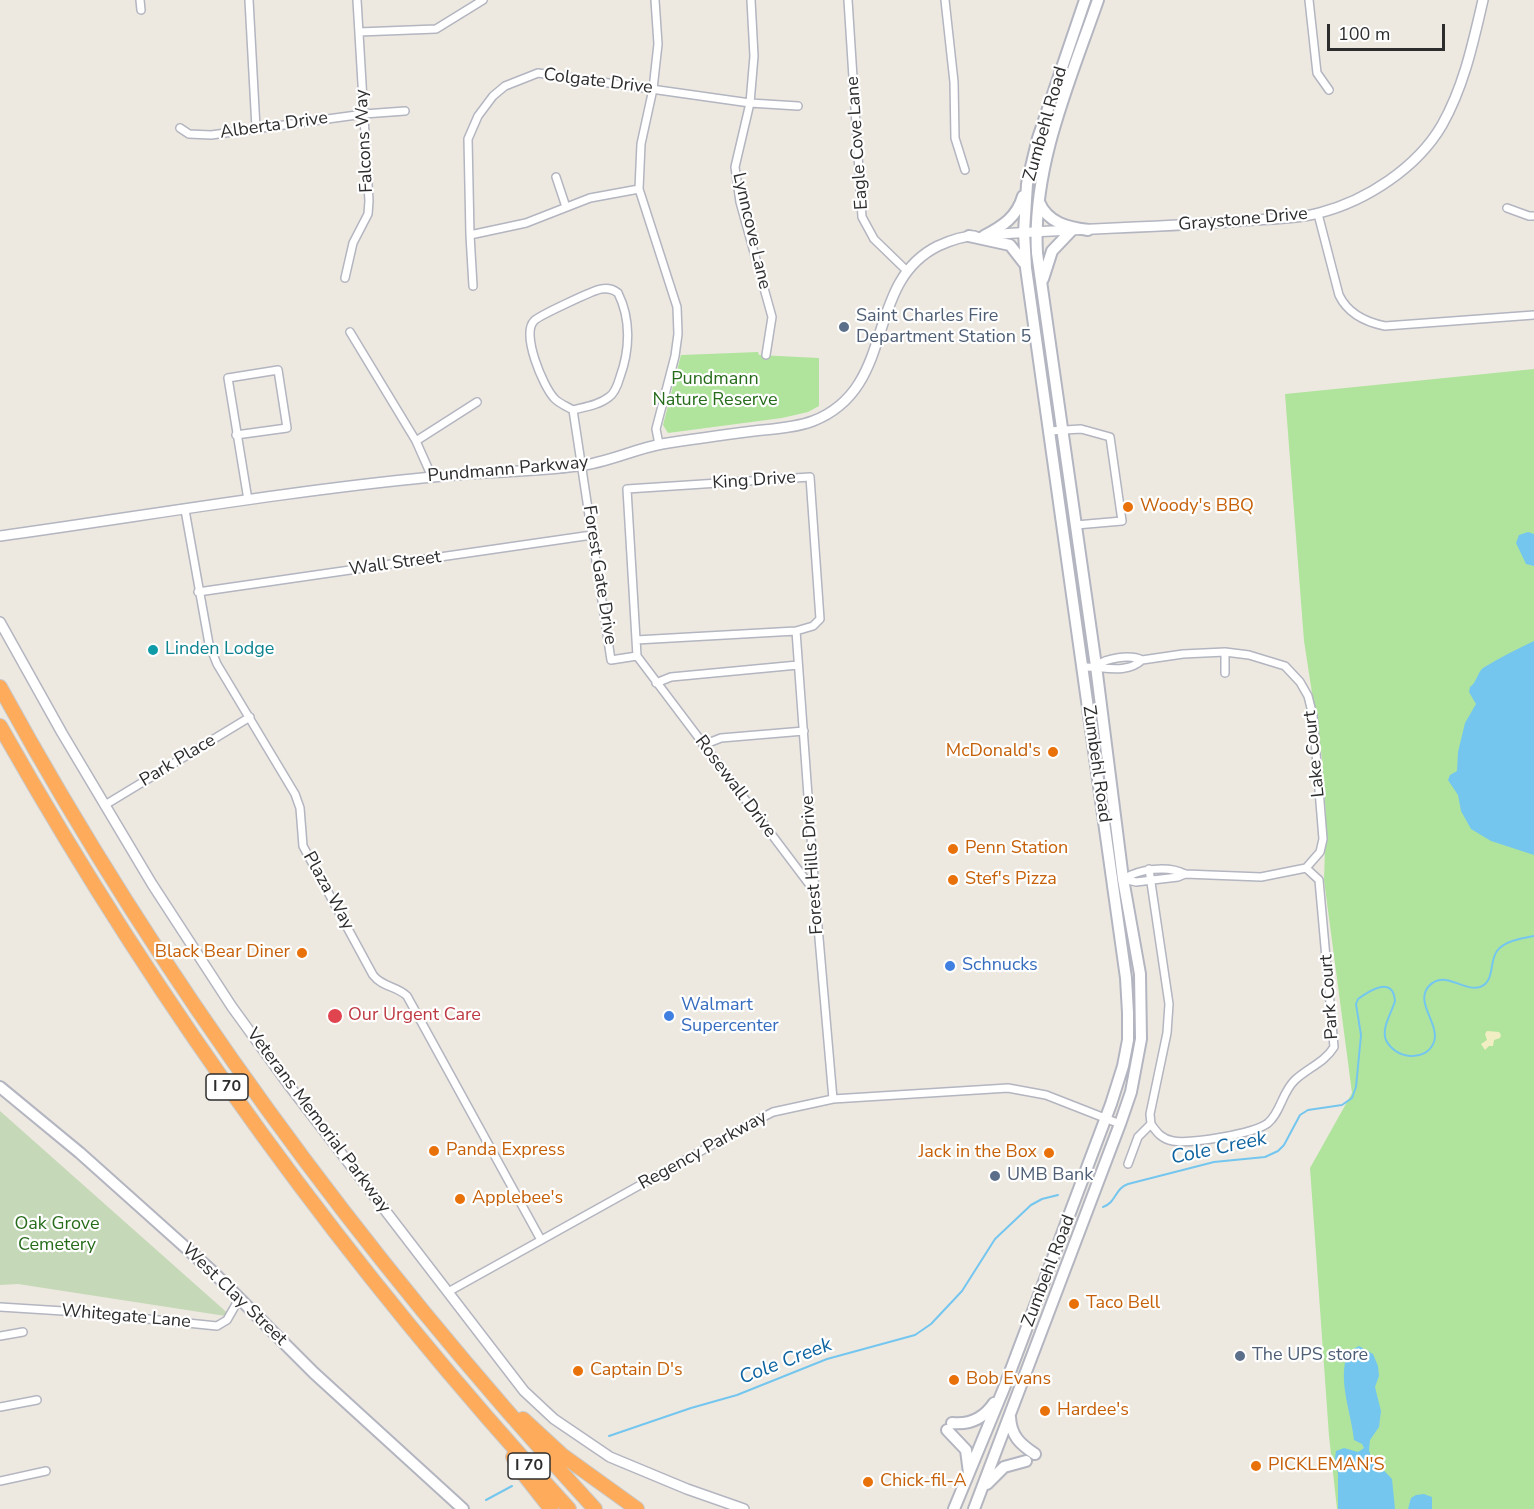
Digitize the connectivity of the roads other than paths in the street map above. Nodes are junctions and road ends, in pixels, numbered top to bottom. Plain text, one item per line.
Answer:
1 (140, 0) edge
2 (249, 0) edge
3 (357, 0) edge
4 (483, 0) edge
5 (655, 0) edge
6 (751, 0) edge
7 (848, 0) edge
8 (945, 0) edge
9 (1084, 0) edge
10 (1098, 0) edge
11 (1309, 0) edge
12 (1483, 0) edge
13 (141, 10) dead end
14 (359, 32) junction
15 (653, 89) junction
16 (1329, 90) dead end
17 (750, 103) junction
18 (798, 105) dead end
19 (405, 111) dead end
20 (364, 114) junction
21 (180, 128) dead end
22 (256, 128) junction
23 (965, 170) dead end
24 (556, 177) dead end
25 (1027, 184) junction
26 (639, 189) junction
27 (1039, 200) junction
28 (566, 207) junction
29 (1507, 208) dead end
30 (1318, 214) junction
31 (1534, 216) edge
32 (1088, 230) junction
33 (1071, 231) junction
34 (1030, 232) junction
35 (470, 235) junction
36 (969, 236) junction
37 (984, 236) junction
38 (1026, 268) junction
39 (906, 270) junction
40 (345, 278) dead end
41 (1041, 285) junction
42 (473, 286) dead end
43 (1534, 315) edge
44 (350, 332) dead end
45 (766, 355) dead end
46 (477, 402) dead end
47 (573, 410) junction
48 (1062, 430) junction
49 (1049, 431) junction
50 (237, 435) junction
51 (416, 441) junction
52 (659, 444) junction
53 (581, 466) junction
54 (432, 477) junction
55 (248, 500) junction
56 (185, 510) junction
57 (1076, 525) junction
58 (592, 535) junction
59 (0, 536) edge
60 (198, 592) junction
61 (0, 622) edge
62 (796, 631) junction
63 (636, 640) junction
64 (1225, 652) junction
65 (637, 656) junction
66 (798, 665) junction
67 (1096, 666) junction
68 (1083, 667) junction
69 (1225, 674) dead end
70 (656, 683) junction
71 (0, 687) edge
72 (250, 717) junction
73 (0, 726) edge
74 (804, 730) junction
75 (703, 745) junction
76 (105, 805) junction
77 (1306, 868) junction
78 (1149, 869) junction
79 (1185, 874) junction
80 (1124, 879) junction
81 (1111, 880) junction
82 (1150, 880) junction
83 (814, 892) junction
84 (0, 1087) edge
85 (833, 1099) junction
86 (1107, 1119) junction
87 (1120, 1124) junction
88 (1151, 1125) junction
89 (1128, 1164) dead end
90 (540, 1240) junction
91 (1060, 1241) junction
92 (1072, 1246) junction
93 (448, 1292) junction
94 (239, 1299) junction
95 (0, 1307) edge
96 (23, 1332) dead end
97 (0, 1336) edge
98 (471, 1371) junction
99 (1004, 1388) junction
100 (37, 1400) dead end
101 (0, 1407) edge
102 (1011, 1411) junction
103 (491, 1422) junction
104 (1035, 1454) dead end
105 (1026, 1461) dead end
106 (46, 1471) dead end
107 (969, 1475) junction
108 (0, 1481) edge
109 (982, 1489) junction
110 (463, 1509) edge
111 (551, 1509) edge
112 (569, 1509) edge
113 (595, 1509) edge
114 (637, 1509) edge
115 (744, 1509) edge
116 (954, 1509) edge
117 (974, 1509) edge

1 - 13 street
2 - 22 street
3 - 14 street, Falcons Way
4 - 14 street
5 - 15 street
6 - 17 street, Lynncove Lane
7 - 39 street, Eagle Cove Lane
8 - 23 street
9 - 25 main road, Zumbehl Road
10 - 27 main road, Zumbehl Road
11 - 16 street
12 - 30 street, Graystone Drive
14 - 20 street, Falcons Way
15 - 17 street, Colgate Drive
15 - 26 street
15 - 35 street, Colgate Drive
17 - 18 street, Colgate Drive
17 - 45 street, Lynncove Lane
19 - 20 street, Alberta Drive
20 - 22 street, Alberta Drive
20 - 40 street, Falcons Way
21 - 22 street, Alberta Drive
24 - 28 street
25 - 34 main road, Zumbehl Road
25 - 37 main road
26 - 28 street
26 - 52 street
27 - 32 main road
27 - 34 main road, Zumbehl Road
28 - 35 street
29 - 31 street
30 - 32 street, Graystone Drive
30 - 43 street
32 - 33 street, Graystone Drive
33 - 34 street, Graystone Drive
33 - 41 main road
34 - 37 street, Pundmann Parkway
34 - 38 main road, Zumbehl Road
34 - 41 main road, Zumbehl Road
35 - 42 street, Colgate Drive
36 - 37 street, Pundmann Parkway
36 - 38 main road
36 - 39 street, Pundmann Parkway
38 - 49 main road, Zumbehl Road
39 - 52 street, Pundmann Parkway
41 - 48 main road, Zumbehl Road
44 - 51 street
46 - 51 street
47 - 47 street
47 - 53 street, Forest Gate Drive
48 - 49 street
48 - 57 main road, Zumbehl Road
48 - 57 street
49 - 68 main road, Zumbehl Road
50 - 50 street
50 - 55 street
51 - 54 street
52 - 53 street, Pundmann Parkway
53 - 54 street, Pundmann Parkway
53 - 58 street, Forest Gate Drive
54 - 55 street, Pundmann Parkway
55 - 56 street, Pundmann Parkway
56 - 59 street, Pundmann Parkway
56 - 60 street, Plaza Way
57 - 67 main road, Zumbehl Road
58 - 60 street, Wall Street
58 - 65 street, Forest Gate Drive
60 - 72 street, Plaza Way
61 - 76 street, Veterans Memorial Parkway
62 - 63 street, King Drive
62 - 63 street, King Drive
62 - 66 street, Forest Hills Drive
63 - 65 street
64 - 67 street, Lake Court
64 - 69 street
64 - 77 street, Lake Court
65 - 70 street, Rosewall Drive
66 - 70 street
66 - 74 street, Forest Hills Drive
67 - 68 street, Lake Court
67 - 80 main road, Zumbehl Road
68 - 81 main road, Zumbehl Road
70 - 75 street, Rosewall Drive
71 - 98 highway, I 70
72 - 76 street, Park Place
72 - 90 street, Plaza Way
73 - 103 highway, I 70
74 - 75 street
74 - 83 street, Forest Hills Drive
75 - 83 street, Rosewall Drive
76 - 93 street, Veterans Memorial Parkway
77 - 79 street
77 - 88 street, Park Court
78 - 79 street
78 - 80 street
78 - 82 street
79 - 82 street
80 - 81 street
80 - 82 street
80 - 87 main road, Zumbehl Road
81 - 86 main road, Zumbehl Road
82 - 88 street
83 - 85 street, Forest Hills Drive
84 - 94 main road, West Clay Street
85 - 86 street, Regency Parkway
85 - 90 street, Regency Parkway
86 - 87 street, Regency Parkway
86 - 91 main road, Zumbehl Road
87 - 92 main road, Zumbehl Road
88 - 89 street
90 - 93 street, Regency Parkway
91 - 92 main road
91 - 99 main road, Zumbehl Road
92 - 102 main road, Zumbehl Road
93 - 115 street, Veterans Memorial Parkway
94 - 95 street, Whitegate Lane
94 - 110 main road, West Clay Street
96 - 97 street
98 - 113 highway, I 70
98 - 114 highway
99 - 107 main road, Zumbehl Road
99 - 107 main road
100 - 101 street
102 - 104 main road
102 - 109 main road, Zumbehl Road
103 - 111 highway
103 - 112 highway, I 70
105 - 109 main road
106 - 108 street
107 - 116 main road, Zumbehl Road
109 - 117 main road, Zumbehl Road

